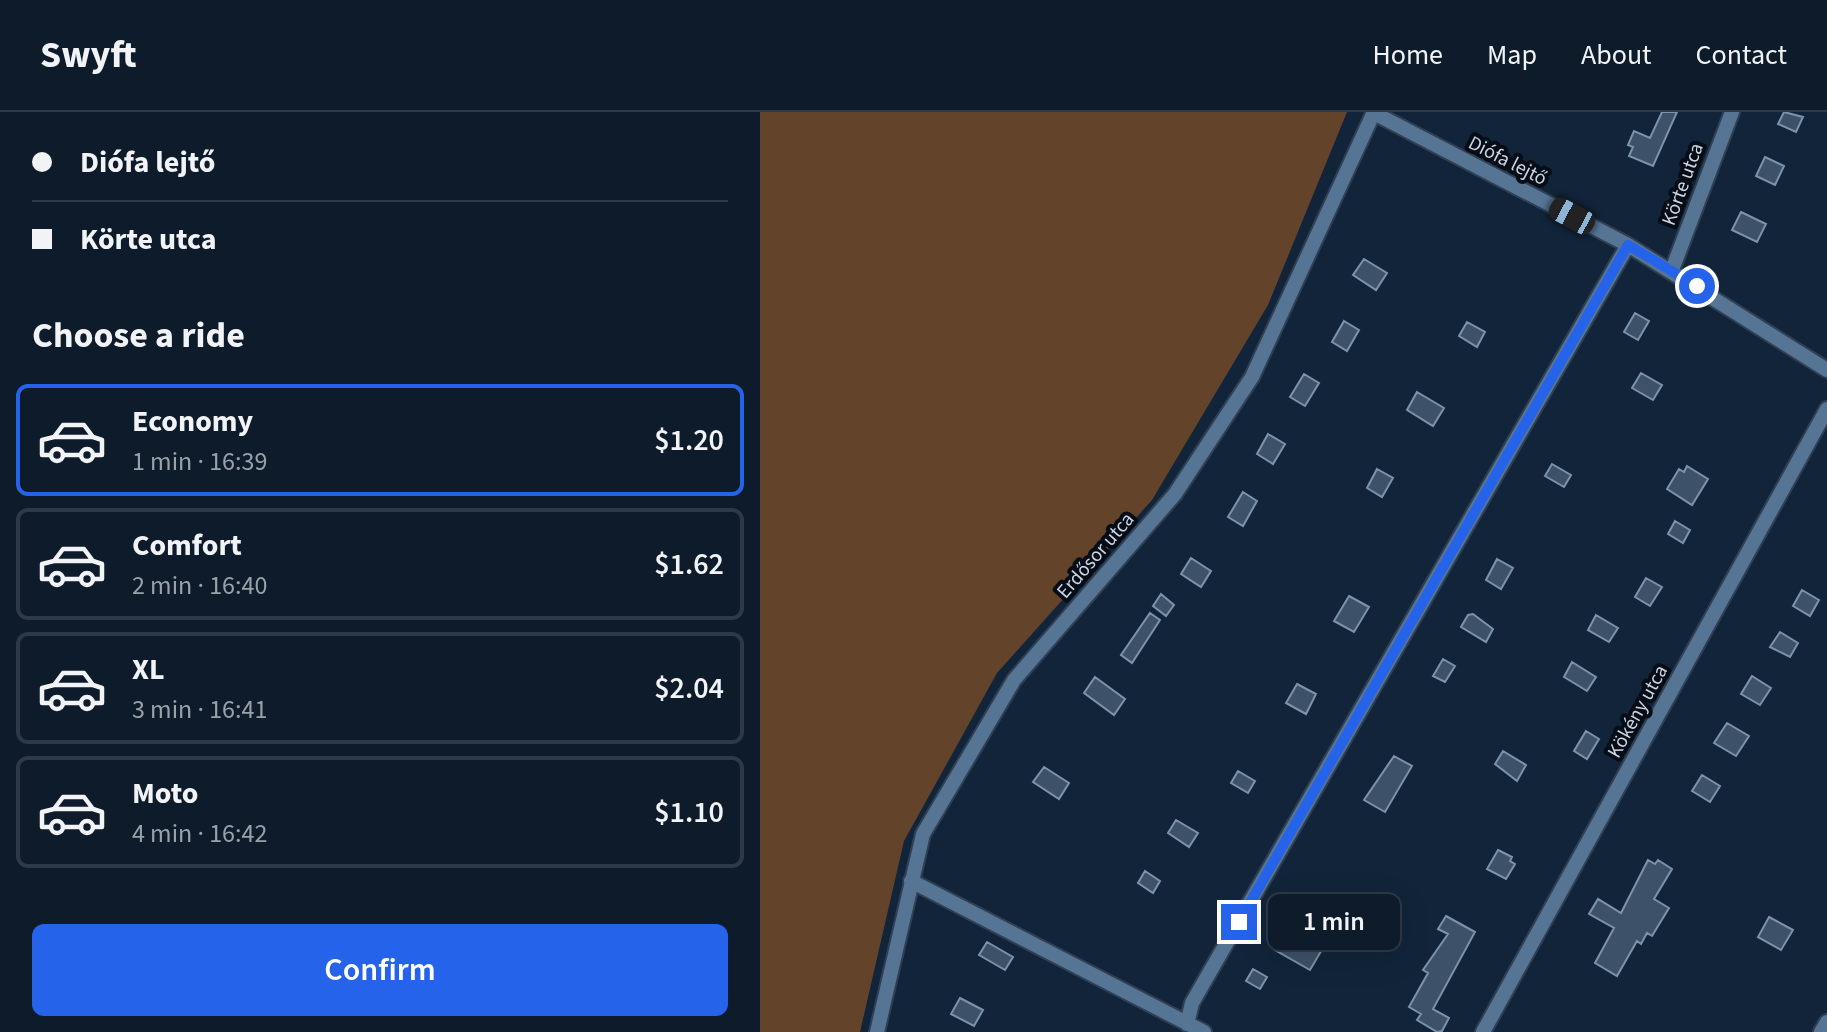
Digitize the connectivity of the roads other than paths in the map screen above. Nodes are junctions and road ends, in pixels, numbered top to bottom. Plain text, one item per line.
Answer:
1 (1374, 112) edge
2 (1732, 112) edge
3 (1628, 245) junction
4 (1672, 270) junction
5 (1827, 370) edge
6 (1827, 409) edge
7 (911, 881) junction
8 (1827, 1022) edge
9 (1187, 1024) junction
10 (877, 1032) edge
11 (1204, 1032) edge
12 (1483, 1032) edge
13 (1821, 1032) edge

1 - 3 street, Diófa lejtő
1 - 7 street, Erdősor utca
2 - 4 street, Körte utca
3 - 4 street, Diófa lejtő
3 - 9 street
4 - 5 street, Diófa lejtő
6 - 12 street, Kökény utca
7 - 9 street
7 - 10 street, Erdősor utca
8 - 13 street
9 - 11 street

